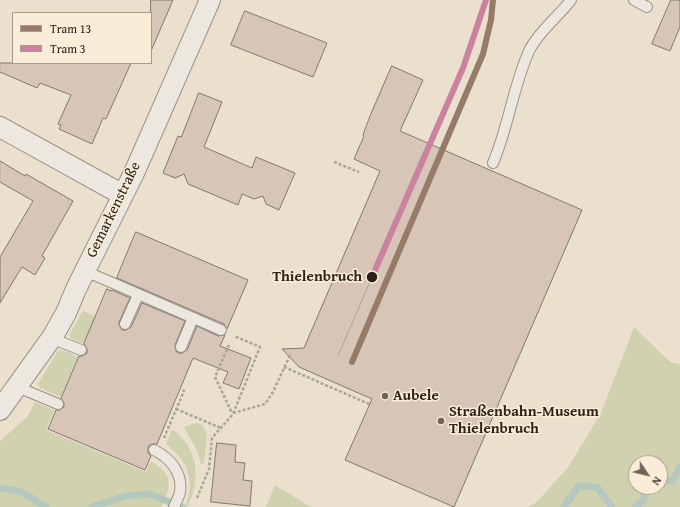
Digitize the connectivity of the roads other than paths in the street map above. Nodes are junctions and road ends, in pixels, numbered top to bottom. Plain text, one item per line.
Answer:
1 (210, 0) edge
2 (571, 0) edge
3 (634, 0) edge
4 (647, 7) dead end
5 (0, 127) edge
6 (493, 163) dead end
7 (123, 194) junction
8 (84, 271) junction
9 (138, 295) junction
10 (193, 318) junction
11 (125, 324) dead end
12 (221, 330) dead end
13 (53, 336) junction
14 (181, 347) dead end
15 (81, 350) dead end
16 (18, 385) junction
17 (58, 404) dead end
18 (0, 410) edge
19 (154, 450) dead end
20 (176, 503) edge

1 - 7 street, Gemarkenstraße
2 - 6 lane
3 - 4 lane
5 - 7 street
7 - 8 street, Gemarkenstraße
8 - 9 lane
8 - 13 street, Gemarkenstraße
9 - 10 lane
9 - 11 lane
10 - 12 lane
10 - 14 lane
13 - 15 lane
13 - 16 street, Gemarkenstraße
16 - 17 lane
16 - 18 street, Gemarkenstraße
19 - 20 lane

